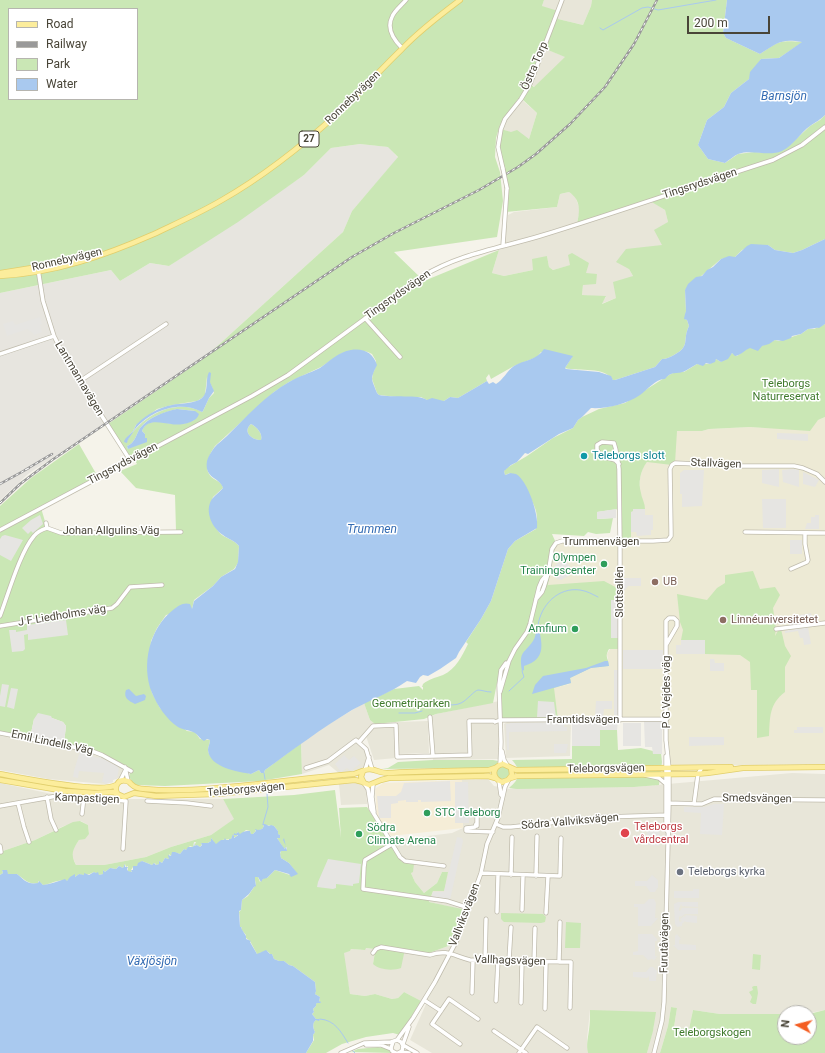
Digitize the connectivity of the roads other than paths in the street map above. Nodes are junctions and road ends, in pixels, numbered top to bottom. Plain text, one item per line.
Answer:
1 (406, 0) edge
2 (460, 0) edge
3 (562, 0) edge
4 (402, 48) junction
5 (825, 127) edge
6 (503, 245) junction
7 (38, 270) junction
8 (0, 274) edge
9 (365, 318) junction
10 (166, 324) dead end
11 (54, 336) junction
12 (0, 354) edge
13 (400, 357) dead end
14 (80, 381) junction
15 (130, 460) junction
16 (618, 464) junction
17 (825, 482) edge
18 (46, 523) dead end
19 (47, 528) junction
20 (0, 530) edge
21 (181, 532) dead end
22 (745, 532) dead end
23 (671, 533) joint
24 (805, 533) junction
25 (825, 533) edge
26 (620, 541) junction
27 (791, 569) dead end
28 (162, 585) dead end
29 (0, 616) edge
30 (825, 623) edge
31 (0, 626) edge
32 (776, 629) dead end
33 (666, 645) junction
34 (430, 717) dead end
35 (667, 719) junction
36 (500, 720) junction
37 (620, 720) junction
38 (0, 732) edge
39 (666, 740) junction
40 (359, 742) junction
41 (501, 742) junction
42 (433, 756) junction
43 (369, 757) junction
44 (500, 764) junction
45 (509, 766) junction
46 (825, 767) edge
47 (306, 768) dead end
48 (495, 768) junction
49 (743, 768) junction
50 (125, 769) junction
51 (373, 769) junction
52 (701, 769) junction
53 (364, 770) junction
54 (131, 771) dead end
55 (666, 771) junction
56 (0, 774) edge
57 (698, 774) junction
58 (644, 775) junction
59 (509, 779) junction
60 (0, 780) edge
61 (497, 780) junction
62 (128, 781) junction
63 (363, 782) junction
64 (118, 783) junction
65 (374, 783) junction
66 (666, 784) junction
67 (132, 785) junction
68 (187, 790) junction
69 (117, 794) junction
70 (130, 795) junction
71 (187, 796) junction
72 (84, 797) junction
73 (47, 798) junction
74 (825, 800) edge
75 (147, 801) dead end
76 (18, 803) junction
77 (187, 803) junction
78 (501, 804) junction
79 (667, 804) junction
80 (694, 804) junction
81 (0, 806) edge
82 (211, 806) dead end
83 (477, 812) dead end
84 (82, 814) dead end
85 (375, 815) junction
86 (667, 816) junction
87 (476, 824) dead end
88 (496, 824) junction
89 (56, 830) dead end
90 (477, 831) junction
91 (493, 832) junction
92 (537, 836) dead end
93 (512, 838) dead end
94 (561, 838) dead end
95 (29, 842) dead end
96 (392, 844) junction
97 (0, 846) edge
98 (123, 849) dead end
99 (1, 852) dead end
100 (444, 866) dead end
101 (481, 873) junction
102 (498, 874) junction
103 (511, 875) junction
104 (523, 875) junction
105 (536, 876) junction
106 (548, 876) junction
107 (469, 908) junction
108 (522, 910) dead end
109 (497, 912) dead end
110 (546, 913) dead end
111 (486, 919) dead end
112 (560, 922) dead end
113 (511, 927) dead end
114 (535, 928) dead end
115 (373, 953) dead end
116 (450, 954) junction
117 (473, 960) junction
118 (485, 960) junction
119 (498, 960) junction
120 (509, 960) junction
121 (522, 961) junction
122 (534, 962) junction
123 (546, 962) junction
124 (559, 962) junction
125 (472, 993) dead end
126 (424, 1000) junction
127 (496, 1001) dead end
128 (520, 1003) dead end
129 (570, 1008) dead end
130 (545, 1009) dead end
131 (441, 1011) junction
132 (413, 1018) junction
133 (478, 1019) dead end
134 (494, 1031) dead end
135 (395, 1041) junction
136 (403, 1044) junction
137 (460, 1044) dead end
138 (359, 1045) junction
139 (567, 1048) dead end
140 (520, 1051) edge
141 (395, 1052) edge
142 (341, 1053) edge
143 (409, 1053) edge
144 (417, 1053) edge
145 (526, 1053) edge
146 (654, 1053) edge

1 - 4 street
2 - 4 main road, Ronnebyvägen / 27
3 - 6 street, Östra Torp, bridge
4 - 7 main road, Ronnebyvägen / 27
5 - 6 street, Tingsrydsvägen
6 - 9 street, Tingsrydsvägen
7 - 8 main road, Ronnebyvägen / 27
7 - 11 street, Lantmannavägen
9 - 13 street
9 - 15 street, Tingsrydsvägen
10 - 14 street
11 - 12 street
11 - 14 street, Lantmannavägen
14 - 15 street, Lantmannavägen
15 - 20 street, Tingsrydsvägen
16 - 16 street, Slottsallén
16 - 26 street, Slottsallén
17 - 23 street, Stallvägen
18 - 19 street, Johan Allgulins Väg
19 - 21 street, Johan Allgulins Väg
19 - 29 street
22 - 24 street
23 - 26 street, Trummenvägen
24 - 25 street
24 - 27 street
26 - 36 street, Trummenvägen
26 - 37 street, Slottsallén
28 - 31 street, J F Liedholms väg
30 - 32 street
33 - 33 street, P G Vejdes väg
33 - 35 street, P G Vejdes väg
34 - 42 street
35 - 37 street, Framtidsvägen
35 - 39 street, P G Vejdes väg
36 - 37 street, Framtidsvägen
36 - 41 street, Trummenvägen
36 - 42 street, Framtidsvägen
38 - 50 street, Emil Lindells Väg
39 - 55 street, P G Vejdes väg
39 - 55 street, P G Vejdes väg
40 - 42 street
40 - 43 street
40 - 47 street
41 - 44 street, Trummenvägen
41 - 45 street, Trummenvägen
43 - 51 street
43 - 53 street
44 - 45 main road
44 - 48 main road
45 - 55 main road, Teleborgsvägen
45 - 59 main road
46 - 49 main road, Teleborgsvägen
48 - 51 main road
48 - 61 main road
49 - 52 main road, Teleborgsvägen
49 - 57 main road, Teleborgsvägen
50 - 54 street, Emil Lindells Väg
50 - 62 street
50 - 64 street
51 - 53 main road
51 - 65 main road
52 - 55 main road, Teleborgsvägen
52 - 57 street
53 - 63 main road
53 - 68 main road, Teleborgsvägen
55 - 57 main road, Teleborgsvägen
55 - 58 main road, Teleborgsvägen
55 - 66 street, Furutåvägen
55 - 79 street, Furutåvägen
56 - 64 main road
57 - 80 street
58 - 59 main road, Teleborgsvägen
58 - 66 street
59 - 61 main road
59 - 78 street, Vallviksvägen
60 - 69 main road
61 - 65 main road
61 - 78 street, Vallviksvägen
62 - 64 main road
62 - 67 main road
63 - 65 main road
63 - 71 main road, Teleborgsvägen
63 - 85 street
64 - 69 main road
65 - 85 street
66 - 79 street, Furutåvägen
67 - 68 main road, Teleborgsvägen
67 - 70 main road
68 - 71 street
69 - 70 main road
70 - 71 main road, Teleborgsvägen
71 - 77 street
72 - 73 street, Kampastigen
72 - 84 street
72 - 98 street, Kampastigen
73 - 76 street, Kampastigen
73 - 89 street
74 - 80 street, Smedsvängen
75 - 77 street
76 - 81 street, Kampastigen
76 - 95 street
77 - 82 street
78 - 88 street, Vallviksvägen
79 - 80 street, Smedsvängen
79 - 86 street, Furutåvägen
83 - 90 street
85 - 96 street
86 - 88 street, Södra Vallviksvägen
86 - 146 street, Furutåvägen
87 - 90 street
88 - 91 street, Vallviksvägen
90 - 91 street
91 - 101 street, Vallviksvägen
92 - 105 street
93 - 103 street
94 - 106 street
96 - 100 street
96 - 107 street
97 - 99 street
101 - 102 street
101 - 107 street, Vallviksvägen
102 - 103 street
102 - 109 street
103 - 104 street
104 - 105 street
104 - 108 street
105 - 106 street
106 - 110 street
107 - 116 street, Vallviksvägen
111 - 118 street
112 - 124 street
113 - 120 street
114 - 122 street
115 - 116 street, Vallhagsvägen
116 - 117 street, Vallhagsvägen
116 - 126 street, Vallviksvägen
117 - 118 street, Vallhagsvägen
117 - 125 street
118 - 119 street, Vallhagsvägen
119 - 120 street, Vallhagsvägen
119 - 127 street
120 - 121 street, Vallhagsvägen
121 - 122 street, Vallhagsvägen
121 - 128 street
122 - 123 street, Vallhagsvägen
123 - 124 street, Vallhagsvägen
123 - 130 street
124 - 129 street, Vallhagsvägen
126 - 131 street
126 - 132 street, Vallviksvägen
131 - 133 street
131 - 137 street
132 - 135 street, Vallviksvägen
132 - 136 street, Vallviksvägen
134 - 140 street
135 - 136 street
135 - 138 street
135 - 141 street
136 - 141 street
136 - 144 street
138 - 141 street
138 - 142 street
139 - 140 street
140 - 145 street
141 - 143 street

